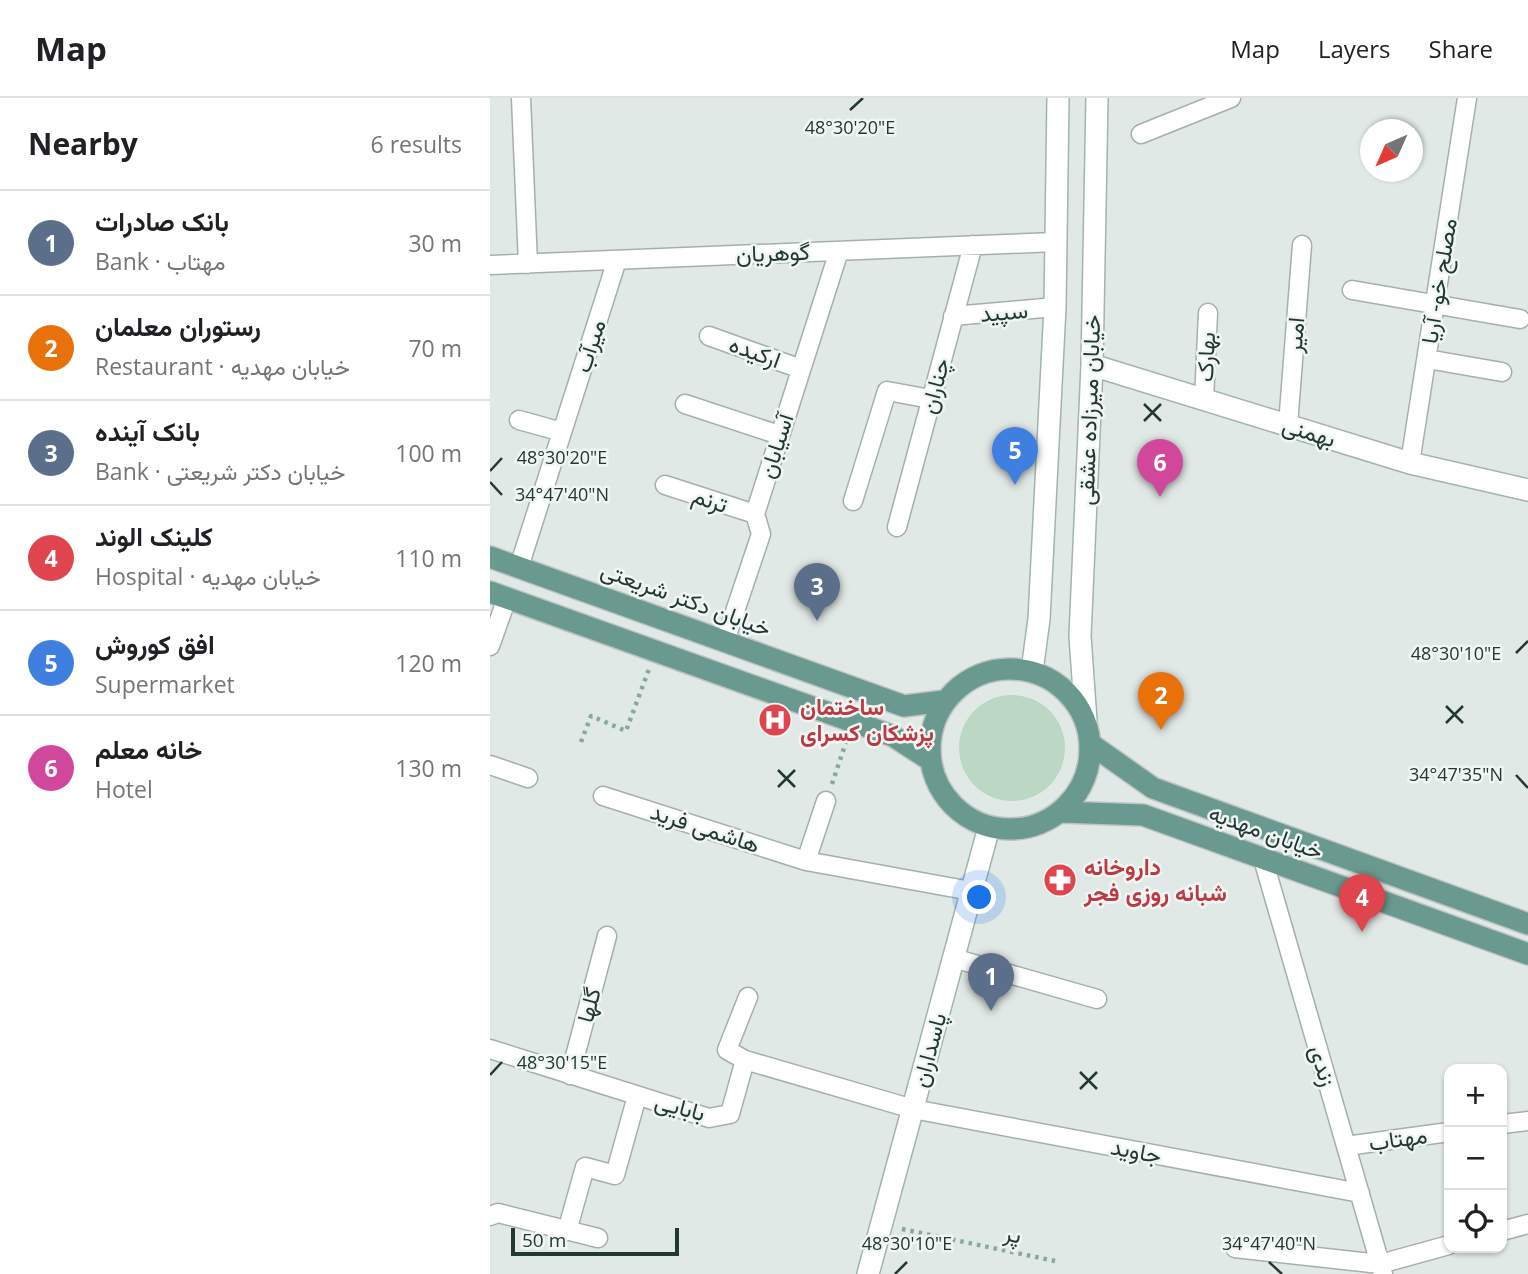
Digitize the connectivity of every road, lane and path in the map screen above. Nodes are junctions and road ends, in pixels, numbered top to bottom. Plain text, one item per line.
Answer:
1 (520, 98) edge
2 (1058, 98) edge
3 (1097, 98) edge
4 (1230, 98) edge
5 (1467, 98) edge
6 (1141, 134) dead end
7 (1056, 242) junction
8 (973, 245) junction
9 (1302, 245) dead end
10 (839, 251) junction
11 (617, 260) junction
12 (528, 264) junction
13 (490, 265) edge
14 (1352, 290) dead end
15 (1435, 304) junction
16 (1055, 307) junction
17 (1208, 313) dead end
18 (953, 316) junction
19 (1520, 319) dead end
20 (709, 336) dead end
21 (1427, 359) junction
22 (1092, 365) junction
23 (801, 369) junction
24 (1502, 372) dead end
25 (932, 399) junction
26 (1204, 400) junction
27 (685, 404) dead end
28 (519, 420) dead end
29 (1288, 425) junction
30 (562, 432) junction
31 (779, 435) junction
32 (1410, 463) junction
33 (666, 485) dead end
34 (1528, 489) edge
35 (853, 501) dead end
36 (754, 514) junction
37 (897, 527) dead end
38 (490, 557) edge
39 (519, 567) junction
40 (498, 595) edge
41 (725, 641) junction
42 (490, 646) edge
43 (656, 651) junction
44 (1032, 671) junction
45 (944, 701) junction
46 (1086, 721) junction
47 (853, 722) junction
48 (582, 742) dead end
49 (1092, 746) junction
50 (930, 760) junction
51 (490, 765) edge
52 (528, 778) dead end
53 (603, 796) dead end
54 (826, 801) joint
55 (1061, 812) junction
56 (989, 827) junction
57 (1263, 859) junction
58 (806, 861) junction
59 (971, 891) junction
60 (1528, 924) edge
61 (607, 936) dead end
62 (1528, 954) edge
63 (953, 958) junction
64 (748, 997) dead end
65 (1097, 999) dead end
66 (490, 1048) edge
67 (745, 1060) junction
68 (570, 1075) junction
69 (637, 1096) junction
70 (913, 1109) junction
71 (1528, 1121) edge
72 (1507, 1123) edge
73 (1444, 1133) edge
74 (1346, 1146) junction
75 (1360, 1194) junction
76 (490, 1216) edge
77 (1528, 1224) edge
78 (881, 1225) junction
79 (1507, 1230) edge
80 (567, 1231) junction
81 (597, 1238) dead end
82 (1444, 1247) edge
83 (1235, 1248) dead end
84 (1055, 1261) dead end
85 (1382, 1269) edge
86 (868, 1274) edge

1 - 12 street
2 - 7 main road, خیابان میرزاده عشقی
3 - 22 main road, خیابان میرزاده عشقی
4 - 6 street
5 - 15 street, مصلح خو- آریا
7 - 8 street, گوهریان
7 - 16 main road, خیابان میرزاده عشقی
8 - 10 street, گوهریان
8 - 18 street, چناران
9 - 29 street, امیر
10 - 11 street, گوهریان
10 - 23 street, آسیابان
11 - 12 street, گوهریان
11 - 30 street, میرآب
12 - 13 street, گوهریان
14 - 15 street
15 - 19 street
15 - 21 street, مصلح خو- آریا
16 - 18 street, سپید
16 - 44 main road, خیابان میرزاده عشقی
17 - 26 street, بهارک
18 - 25 street, چناران
20 - 23 street, ارکیده
21 - 24 street
21 - 32 street, مصلح خو- آریا
22 - 26 main road, بهمنی
22 - 46 main road, خیابان میرزاده عشقی
23 - 31 street, آسیابان
25 - 35 street
25 - 37 street, چناران
26 - 29 main road, بهمنی
27 - 31 street
28 - 30 street
29 - 32 main road, بهمنی
30 - 39 street, میرآب
31 - 36 street, آسیابان
32 - 34 main road, بهمنی
33 - 36 street, ترنم
36 - 41 street, آسیابان
38 - 39 main road, خیابان دکتر شریعتی
39 - 41 main road, خیابان دکتر شریعتی
40 - 42 street
40 - 43 main road
41 - 45 main road, خیابان دکتر شریعتی
43 - 47 main road
43 - 48 path
44 - 45 main road
44 - 46 main road
45 - 50 main road
46 - 49 main road
47 - 50 main road
47 - 54 path
49 - 55 main road
49 - 60 main road, خیابان مهدیه
50 - 56 main road
51 - 52 street
53 - 58 street, هاشمی فرید
54 - 58 street
55 - 56 main road
55 - 57 main road, خیابان مهدیه
56 - 59 main road, پاسداران
57 - 62 main road, خیابان مهدیه
57 - 74 street, زندی
58 - 59 street, هاشمی فرید
59 - 63 main road, پاسداران
61 - 68 street, گلها
63 - 65 street
63 - 70 main road, پاسداران
64 - 67 street
66 - 68 street, بابایی
67 - 69 street, بابایی
67 - 70 street
68 - 69 street, بابایی
69 - 80 street
70 - 75 street, جاوید
70 - 78 main road, پاسداران
71 - 72 street
73 - 74 street, مهتاب
74 - 75 street, زندی
75 - 85 street, زندی
76 - 80 street
77 - 79 street
78 - 84 path, پر
78 - 86 main road, پاسداران
80 - 81 street
82 - 85 street
83 - 85 street

